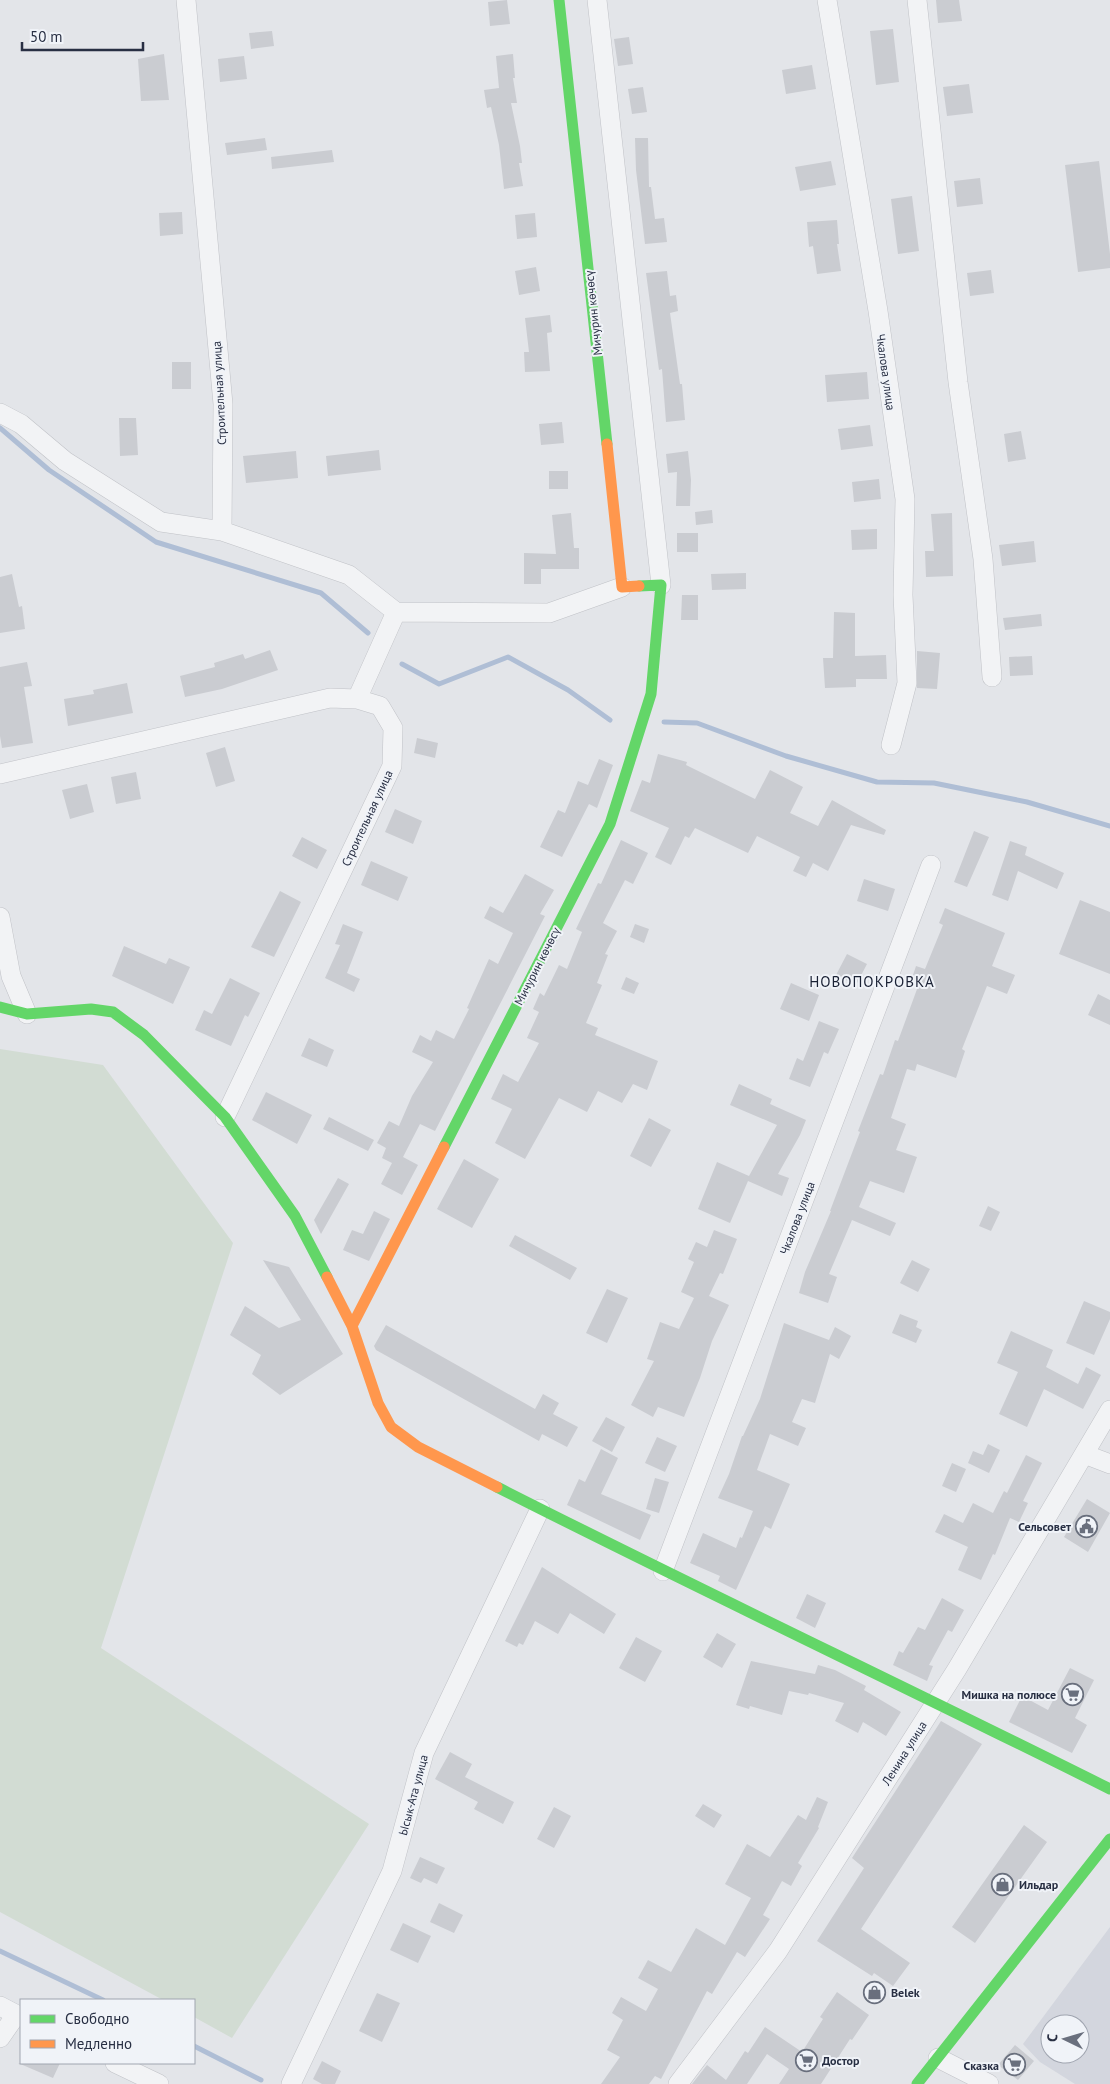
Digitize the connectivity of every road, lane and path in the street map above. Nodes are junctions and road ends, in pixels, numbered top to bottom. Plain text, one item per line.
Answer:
1 (186, 0) edge
2 (559, 0) edge
3 (597, 0) edge
4 (827, 0) edge
5 (918, 0) edge
6 (0, 413) edge
7 (222, 531) junction
8 (661, 585) junction
9 (622, 587) junction
10 (396, 612) junction
11 (992, 677) dead end
12 (357, 699) junction
13 (891, 745) dead end
14 (0, 774) edge
15 (931, 865) dead end
16 (0, 917) edge
17 (0, 1007) edge
18 (27, 1014) junction
19 (225, 1117) junction
20 (352, 1326) junction
21 (1110, 1410) edge
22 (1084, 1454) junction
23 (1110, 1464) edge
24 (540, 1509) junction
25 (663, 1571) junction
26 (936, 1702) junction
27 (1110, 1789) edge
28 (1110, 1839) edge
29 (13, 2013) edge
30 (0, 2038) edge
31 (938, 2058) junction
32 (117, 2064) edge
33 (159, 2084) edge
34 (292, 2084) edge
35 (678, 2084) edge
36 (917, 2084) edge
37 (989, 2084) edge

1 - 7 street, Строительная улица
2 - 9 street, Мичурин көчөсү
3 - 8 street, Мичурин көчөсү
4 - 13 street, Чкалова улица
5 - 11 street
6 - 7 street
7 - 10 street
8 - 9 street
8 - 20 street, Мичурин көчөсү
9 - 10 street
10 - 12 street
12 - 14 street, Строительная улица
12 - 19 street, Строительная улица
15 - 25 street, Чкалова улица
16 - 18 street
17 - 18 street
18 - 19 street
19 - 20 street
20 - 24 street
21 - 22 street, Ленина улица
22 - 23 street
22 - 26 street, Ленина улица
24 - 25 street
24 - 34 street, Ысык-Ата улица
25 - 26 street
26 - 27 street
26 - 35 street, Ленина улица
28 - 31 street
29 - 30 street
31 - 36 street
31 - 37 street
32 - 33 street

